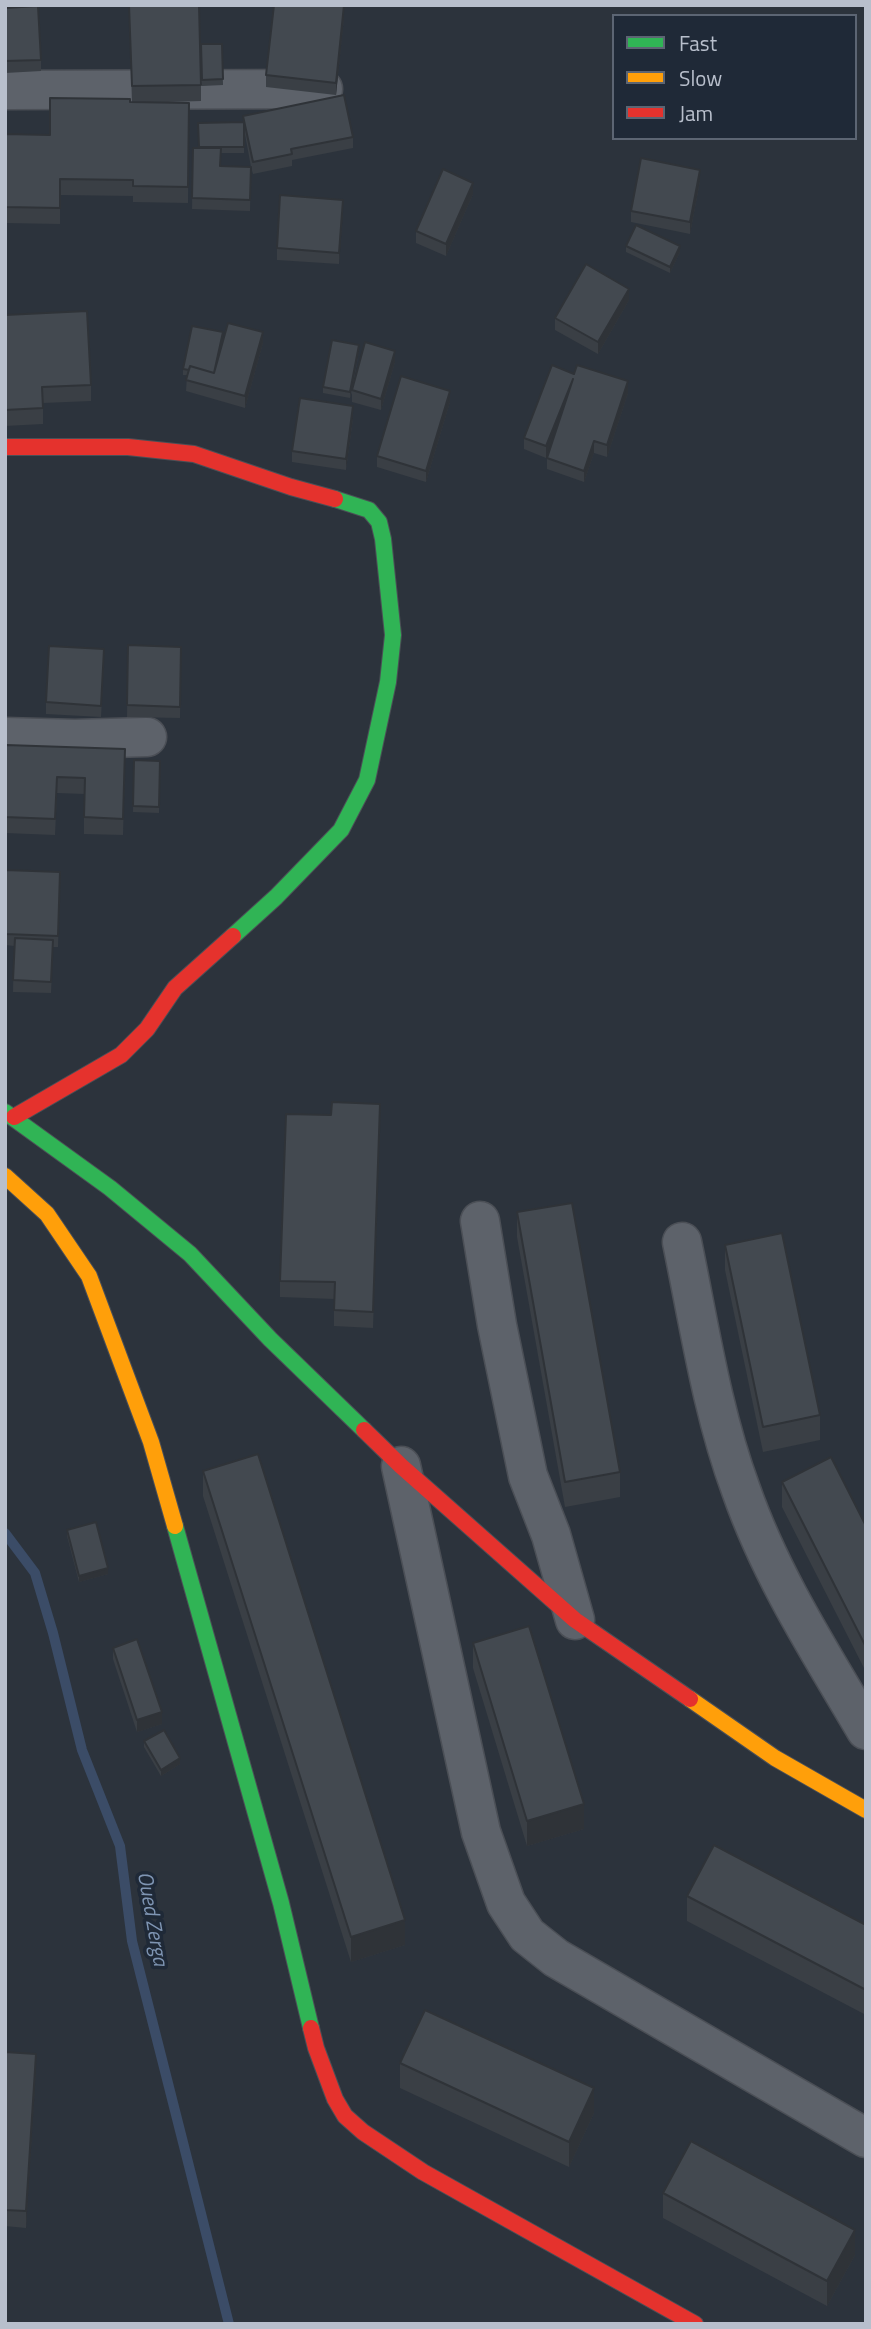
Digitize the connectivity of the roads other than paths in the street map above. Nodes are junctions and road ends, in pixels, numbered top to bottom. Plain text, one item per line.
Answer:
1 (323, 89) edge
2 (5, 90) edge
3 (5, 447) edge
4 (5, 737) edge
5 (147, 737) dead end
6 (10, 1114) edge
7 (5, 1176) edge
8 (480, 1221) dead end
9 (682, 1242) dead end
10 (401, 1465) junction
11 (575, 1620) junction
12 (866, 1730) edge
13 (866, 1810) edge
14 (866, 2137) edge
15 (695, 2324) edge

1 - 2 street
3 - 6 street
4 - 5 street
6 - 10 street
7 - 15 street
8 - 11 street
9 - 12 street
10 - 11 street
10 - 14 street
11 - 13 street

